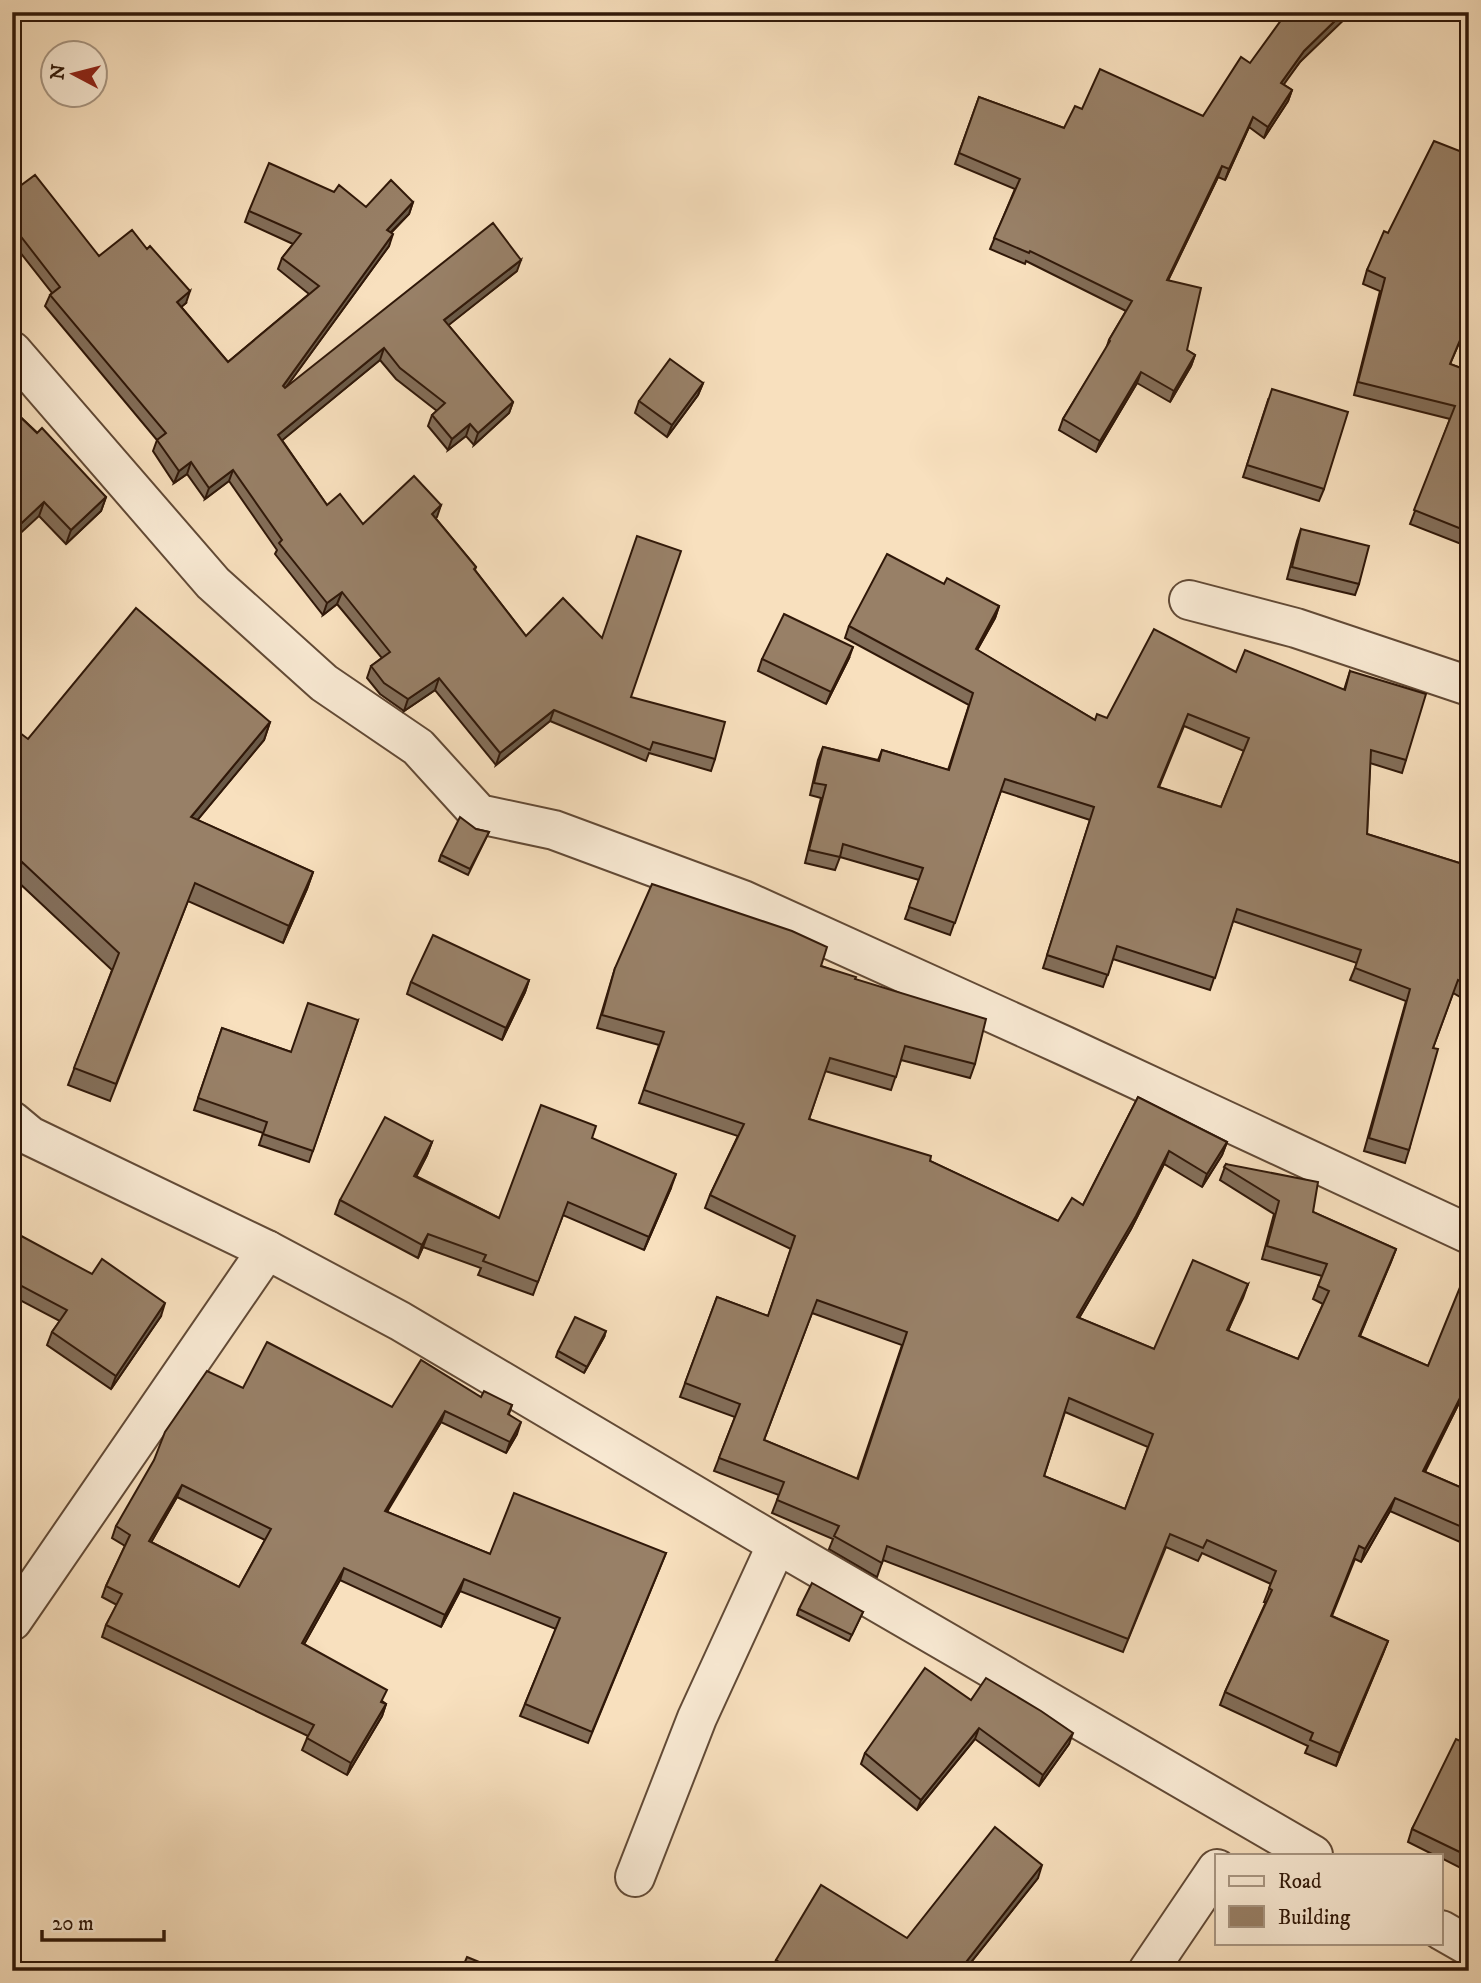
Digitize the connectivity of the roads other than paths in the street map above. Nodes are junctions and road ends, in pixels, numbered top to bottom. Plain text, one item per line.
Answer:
1 (12, 351) edge
2 (1189, 600) dead end
3 (1469, 686) edge
4 (12, 1121) edge
5 (1469, 1234) edge
6 (267, 1250) junction
7 (777, 1544) junction
8 (12, 1621) edge
9 (1251, 1819) junction
10 (1227, 1854) edge
11 (1311, 1854) edge
12 (1215, 1872) edge
13 (635, 1877) dead end
14 (1442, 1931) edge
15 (1469, 1946) edge
16 (1148, 1971) edge

1 - 5 street
2 - 3 street
4 - 6 street
6 - 7 street
6 - 8 street
7 - 9 street
7 - 13 street
9 - 10 street
9 - 11 street
12 - 16 street
14 - 15 street

